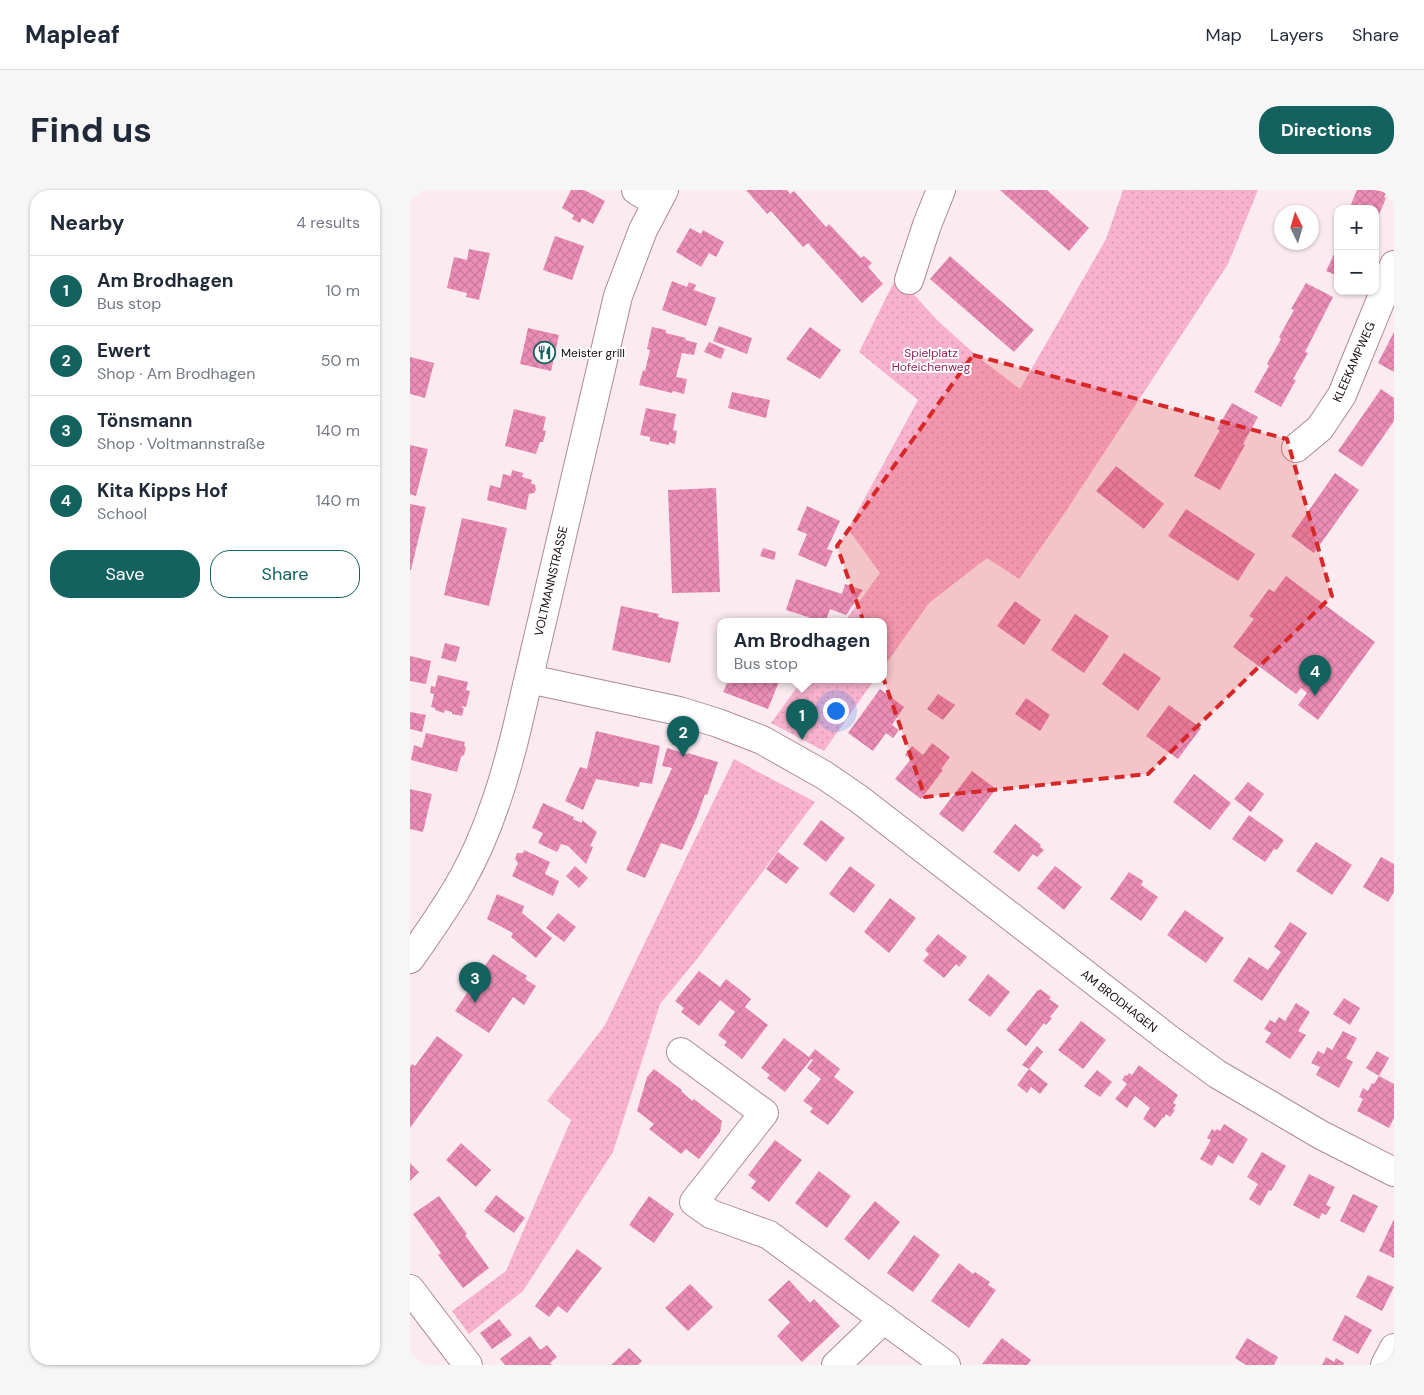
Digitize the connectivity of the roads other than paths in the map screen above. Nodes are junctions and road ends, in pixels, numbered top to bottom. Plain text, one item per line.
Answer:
1 (941, 190) edge
2 (652, 194) edge
3 (1394, 265) edge
4 (909, 280) dead end
5 (1296, 448) dead end
6 (529, 679) junction
7 (410, 959) edge
8 (681, 1052) dead end
9 (1394, 1172) edge
10 (410, 1289) edge
11 (884, 1319) junction
12 (1394, 1348) edge
13 (468, 1365) edge
14 (836, 1365) edge
15 (946, 1365) edge
16 (1385, 1365) edge

1 - 4 street
2 - 6 street, VOLTMANNSTRASSE
3 - 5 street, KLEEKAMPWEG
6 - 7 street, VOLTMANNSTRASSE
6 - 9 street, AM BRODHAGEN
8 - 11 street
10 - 13 street
11 - 14 street
11 - 15 street
12 - 16 street

